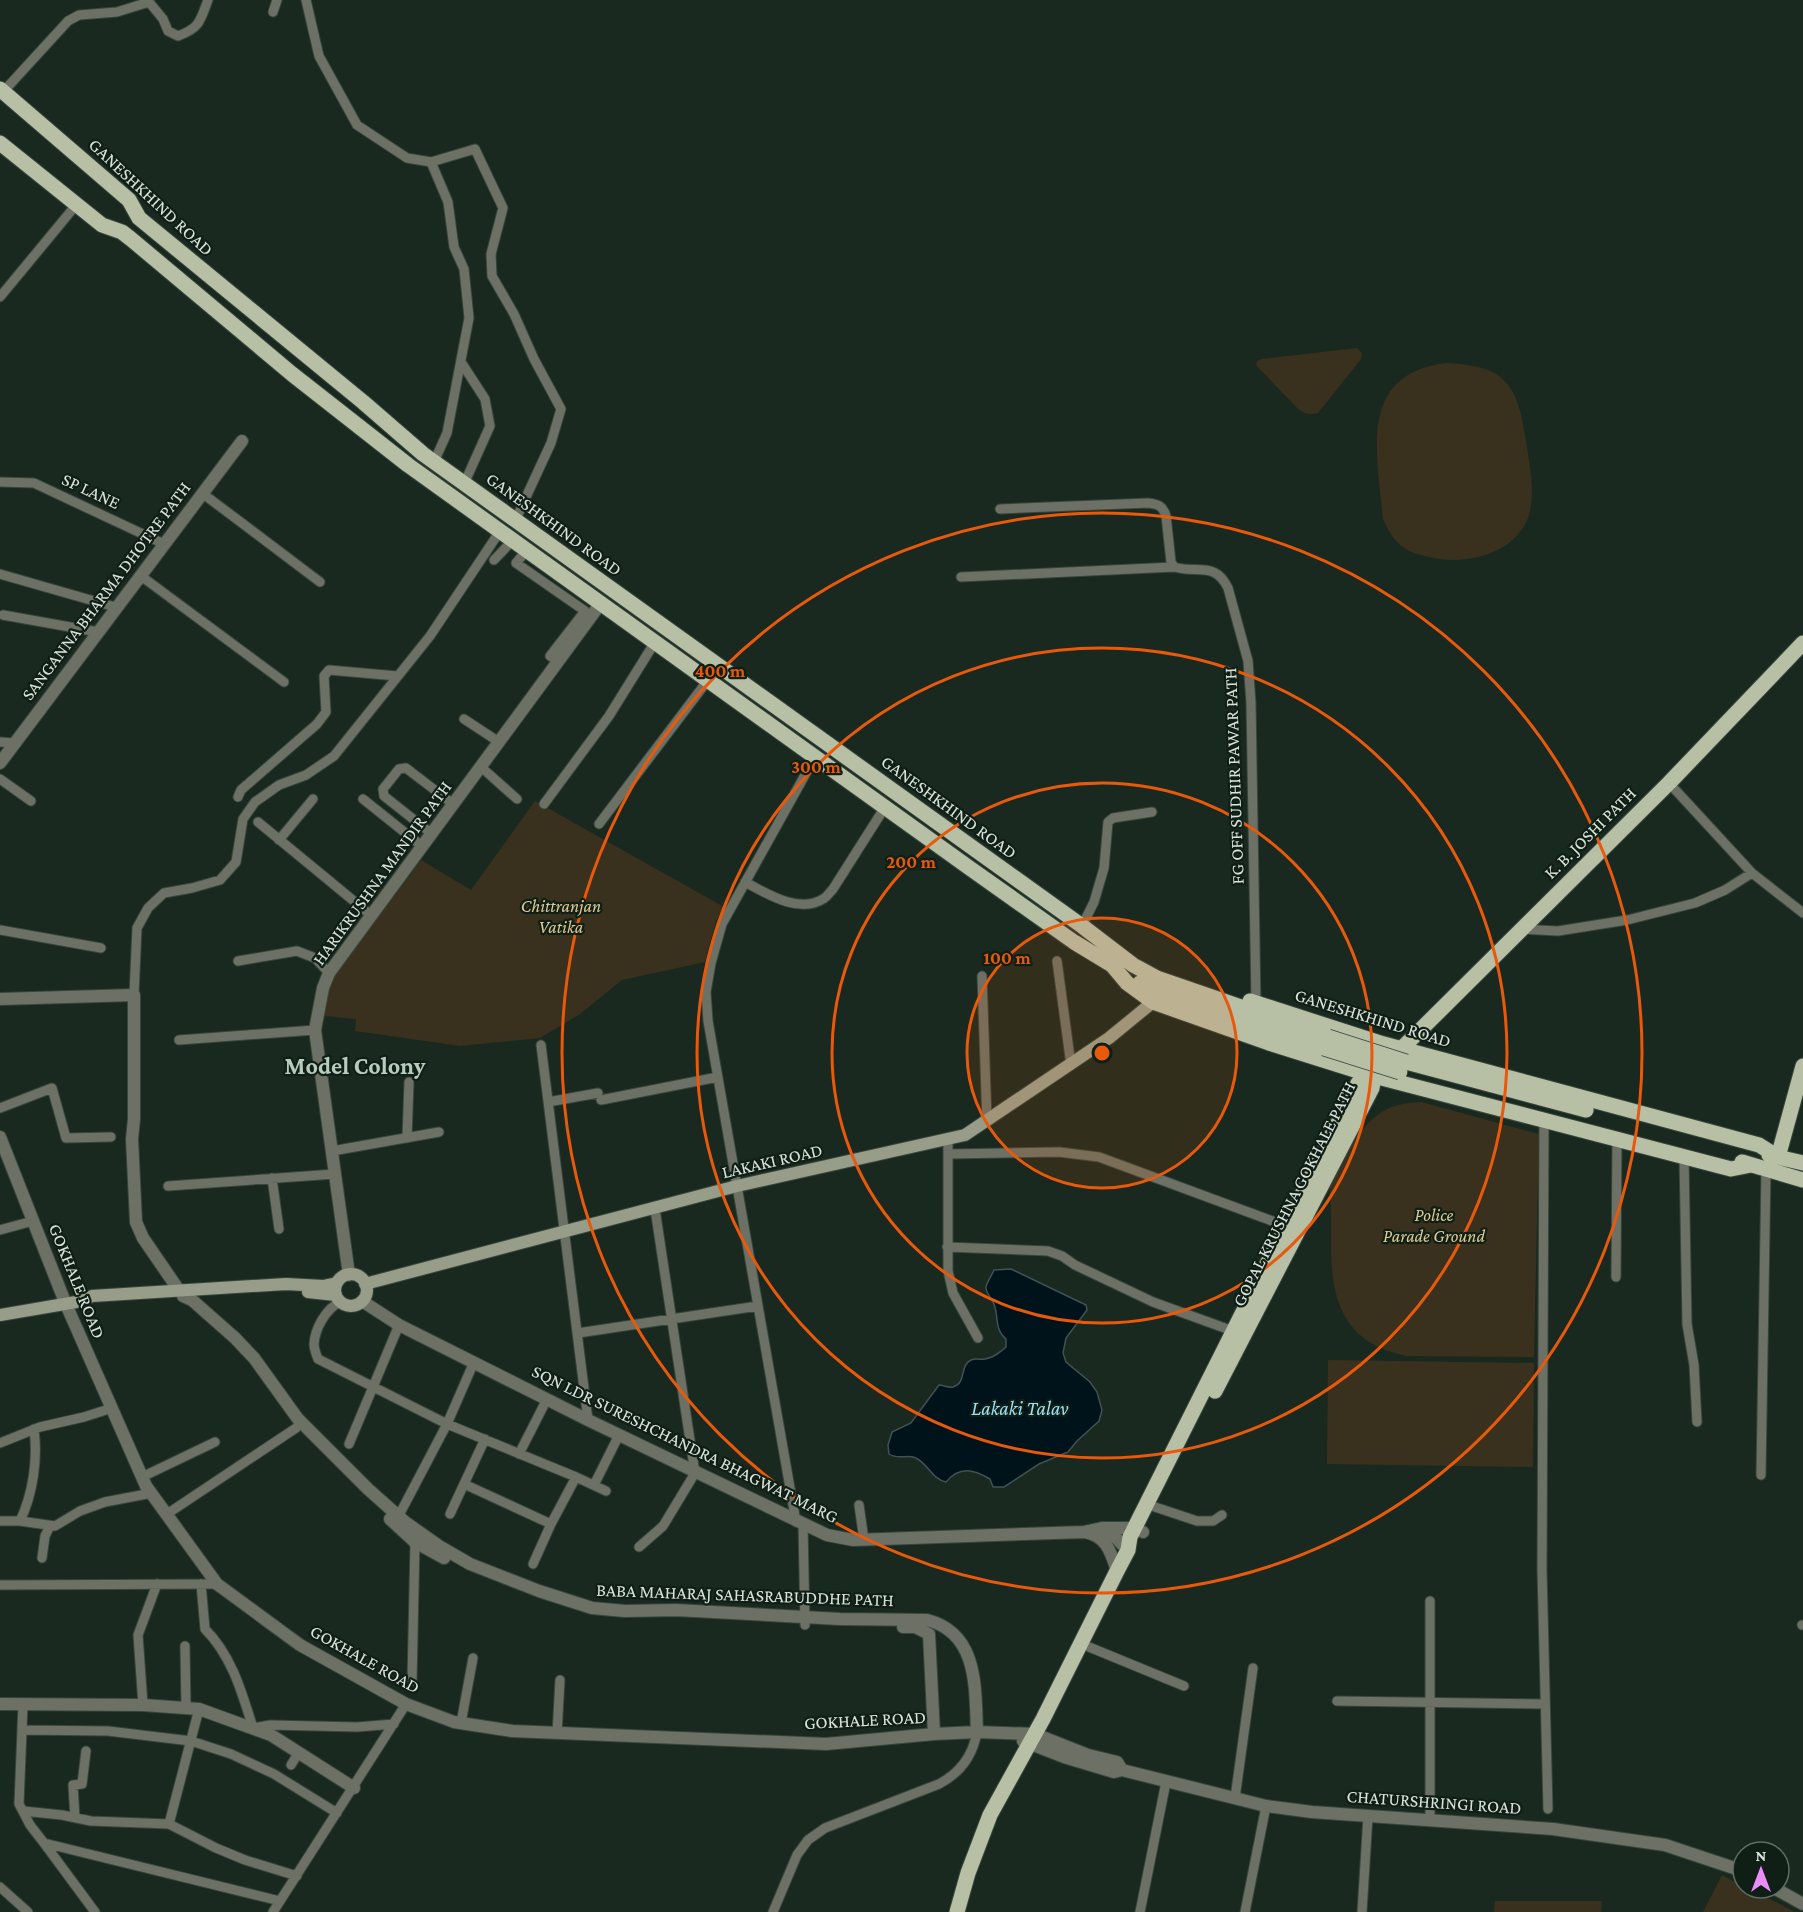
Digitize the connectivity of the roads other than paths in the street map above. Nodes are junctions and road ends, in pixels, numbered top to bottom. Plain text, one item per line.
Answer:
1 (208, 0) edge
2 (277, 0) edge
3 (306, 0) edge
4 (150, 1) edge
5 (273, 12) dead end
6 (1, 94) edge
7 (0, 132) edge
8 (0, 143) edge
9 (431, 162) junction
10 (76, 205) junction
11 (139, 218) junction
12 (122, 232) junction
13 (0, 297) edge
14 (461, 362) junction
15 (242, 441) dead end
16 (428, 458) junction
17 (412, 468) junction
18 (0, 482) edge
19 (464, 484) junction
20 (202, 493) junction
21 (1000, 509) dead end
22 (515, 521) junction
23 (500, 531) junction
24 (513, 540) junction
25 (164, 544) junction
26 (527, 550) junction
27 (494, 560) dead end
28 (1174, 567) junction
29 (0, 574) edge
30 (141, 576) junction
31 (961, 577) dead end
32 (320, 582) dead end
33 (601, 603) junction
34 (115, 607) junction
35 (3, 615) dead end
36 (98, 632) junction
37 (655, 642) junction
38 (1803, 643) edge
39 (559, 661) junction
40 (397, 676) junction
41 (708, 680) junction
42 (284, 682) dead end
43 (464, 719) dead end
44 (0, 742) edge
45 (500, 742) junction
46 (15, 743) junction
47 (815, 757) junction
48 (0, 763) edge
49 (481, 767) junction
50 (0, 779) edge
51 (1669, 783) junction
52 (238, 797) dead end
53 (313, 799) dead end
54 (363, 799) dead end
55 (517, 799) dead end
56 (31, 801) dead end
57 (453, 804) junction
58 (544, 804) dead end
59 (885, 807) junction
60 (1152, 812) dead end
61 (258, 822) dead end
62 (599, 824) dead end
63 (432, 834) junction
64 (281, 841) junction
65 (423, 847) junction
66 (1752, 873) junction
67 (746, 882) junction
68 (1803, 913) edge
69 (372, 916) junction
70 (1082, 926) junction
71 (1521, 929) junction
72 (0, 930) edge
73 (101, 948) dead end
74 (1114, 959) junction
75 (238, 961) dead end
76 (1057, 961) dead end
77 (329, 973) junction
78 (982, 976) dead end
79 (134, 995) junction
80 (0, 999) edge
81 (1154, 1002) junction
82 (1256, 1003) junction
83 (315, 1029) junction
84 (179, 1040) dead end
85 (1328, 1043) junction
86 (541, 1045) dead end
87 (1402, 1061) junction
88 (1071, 1065) junction
89 (1803, 1066) edge
90 (1374, 1076) junction
91 (718, 1077) junction
92 (409, 1082) dead end
93 (548, 1102) junction
94 (0, 1108) edge
95 (1544, 1120) junction
96 (987, 1122) junction
97 (439, 1132) dead end
98 (0, 1137) edge
99 (111, 1137) dead end
100 (407, 1138) junction
101 (1617, 1139) junction
102 (948, 1140) junction
103 (332, 1150) junction
104 (949, 1154) junction
105 (1684, 1157) junction
106 (1778, 1157) junction
107 (1803, 1163) edge
108 (1751, 1165) junction
109 (1766, 1170) junction
110 (335, 1174) junction
111 (272, 1178) junction
112 (1803, 1180) edge
113 (168, 1186) dead end
114 (737, 1186) junction
115 (656, 1209) junction
116 (33, 1221) junction
117 (1286, 1226) junction
118 (279, 1229) dead end
119 (0, 1230) edge
120 (565, 1233) junction
121 (947, 1247) junction
122 (349, 1275) junction
123 (1616, 1277) dead end
124 (365, 1284) junction
125 (180, 1292) junction
126 (338, 1294) junction
127 (362, 1301) junction
128 (65, 1302) junction
129 (758, 1306) junction
130 (0, 1315) edge
131 (672, 1319) junction
132 (399, 1325) junction
133 (1233, 1331) junction
134 (578, 1333) junction
135 (978, 1338) dead end
136 (474, 1362) junction
137 (373, 1387) junction
138 (547, 1399) junction
139 (112, 1408) junction
140 (588, 1420) junction
141 (1697, 1422) dead end
142 (447, 1424) junction
143 (296, 1428) junction
144 (34, 1429) junction
145 (619, 1435) junction
146 (485, 1439) junction
147 (215, 1442) dead end
148 (0, 1443) edge
149 (349, 1444) dead end
150 (519, 1454) junction
151 (695, 1473) junction
152 (1761, 1474) dead end
153 (142, 1477) junction
154 (576, 1477) junction
155 (464, 1484) junction
156 (594, 1485) junction
157 (606, 1491) dead end
158 (152, 1493) junction
159 (859, 1505) dead end
160 (1155, 1507) junction
161 (167, 1514) junction
162 (450, 1514) dead end
163 (1222, 1515) dead end
164 (397, 1520) junction
165 (0, 1521) edge
166 (20, 1521) junction
167 (799, 1523) junction
168 (551, 1524) junction
169 (50, 1526) junction
170 (1102, 1528) junction
171 (1139, 1530) junction
172 (1084, 1532) junction
173 (864, 1540) junction
174 (415, 1542) junction
175 (639, 1547) dead end
176 (1128, 1550) junction
177 (42, 1558) dead end
178 (533, 1564) dead end
179 (1117, 1571) junction
180 (157, 1584) junction
181 (201, 1584) junction
182 (217, 1584) junction
183 (0, 1585) edge
184 (512, 1585) junction
185 (1430, 1601) dead end
186 (805, 1621) junction
187 (185, 1646) dead end
188 (1089, 1647) junction
189 (474, 1658) dead end
190 (1253, 1668) dead end
191 (560, 1680) dead end
192 (412, 1681) dead end
193 (1184, 1686) dead end
194 (1337, 1701) dead end
195 (1430, 1702) junction
196 (0, 1704) edge
197 (23, 1704) junction
198 (406, 1704) junction
199 (1545, 1704) junction
200 (143, 1705) junction
201 (186, 1708) junction
202 (199, 1709) junction
203 (460, 1723) junction
204 (394, 1724) junction
205 (253, 1728) junction
206 (22, 1730) junction
207 (977, 1732) junction
208 (557, 1733) junction
209 (934, 1734) junction
210 (1010, 1735) joint
211 (1032, 1739) junction
212 (191, 1741) junction
213 (86, 1750) dead end
214 (298, 1752) junction
215 (291, 1765) dead end
216 (1166, 1782) junction
217 (354, 1788) junction
218 (1234, 1798) junction
219 (1266, 1806) junction
220 (1548, 1809) dead end
221 (23, 1811) junction
222 (337, 1813) junction
223 (1368, 1816) junction
224 (75, 1818) junction
225 (1430, 1820) junction
226 (169, 1824) junction
227 (44, 1843) junction
228 (1731, 1868) edge
229 (297, 1876) junction
230 (0, 1887) edge
231 (280, 1901) junction
232 (28, 1912) edge
233 (95, 1912) edge
234 (273, 1912) edge
235 (773, 1912) edge
236 (957, 1912) edge
237 (1140, 1912) edge
238 (1245, 1912) edge
239 (1362, 1912) edge

1 - 4 street
2 - 5 street
3 - 9 street
4 - 6 street
6 - 11 main road
6 - 11 main road, GANESHKHIND ROAD
7 - 12 main road
8 - 10 main road, GANESHKHIND ROAD
9 - 14 street
9 - 22 street
10 - 12 main road, GANESHKHIND ROAD
10 - 13 street
11 - 16 main road, GANESHKHIND ROAD
12 - 17 main road, GANESHKHIND ROAD
14 - 16 street
14 - 19 street
15 - 20 street, SANGANNA BHARMA DHOTRE PATH
16 - 17 main road
16 - 19 main road, GANESHKHIND ROAD
17 - 23 main road, GANESHKHIND ROAD
18 - 25 street, SP LANE
19 - 22 main road, GANESHKHIND ROAD
20 - 25 street, SANGANNA BHARMA DHOTRE PATH
20 - 32 street
21 - 28 street
22 - 70 main road, GANESHKHIND ROAD
23 - 24 main road, GANESHKHIND ROAD
23 - 40 street
24 - 26 main road, GANESHKHIND ROAD
24 - 27 street
25 - 30 street, SANGANNA BHARMA DHOTRE PATH
26 - 33 main road, GANESHKHIND ROAD
26 - 39 street
28 - 31 street, FG OFF SUDHIR PAWAR PATH
28 - 82 street, FG OFF SUDHIR PAWAR PATH
29 - 34 street
30 - 34 street, SANGANNA BHARMA DHOTRE PATH
30 - 42 street
33 - 37 main road, GANESHKHIND ROAD
33 - 39 street, HARIKRUSHNA MANDIR PATH
34 - 36 street, SANGANNA BHARMA DHOTRE PATH
35 - 36 street
36 - 46 street, SANGANNA BHARMA DHOTRE PATH
37 - 41 main road, GANESHKHIND ROAD
37 - 58 street
38 - 51 main road, K. B. JOSHI PATH
39 - 45 street, HARIKRUSHNA MANDIR PATH
40 - 52 street
40 - 79 street
41 - 47 main road, GANESHKHIND ROAD
41 - 62 street
43 - 45 street
44 - 46 street
45 - 49 street, HARIKRUSHNA MANDIR PATH
46 - 48 street, SANGANNA BHARMA DHOTRE PATH
47 - 59 main road, GANESHKHIND ROAD
47 - 67 street
49 - 55 street
49 - 57 street, HARIKRUSHNA MANDIR PATH
50 - 56 street
51 - 66 street
51 - 71 main road, K. B. JOSHI PATH
53 - 64 street
54 - 65 street
57 - 63 street, HARIKRUSHNA MANDIR PATH
57 - 63 street
59 - 67 street
59 - 74 main road, GANESHKHIND ROAD
60 - 70 street
61 - 64 street
63 - 65 street, HARIKRUSHNA MANDIR PATH
64 - 69 street
65 - 69 street, HARIKRUSHNA MANDIR PATH
66 - 68 street
66 - 71 street
67 - 91 street
69 - 77 street, HARIKRUSHNA MANDIR PATH
70 - 74 main road, GANESHKHIND ROAD
71 - 87 main road, K. B. JOSHI PATH
72 - 73 street
74 - 81 main road, GANESHKHIND ROAD
74 - 82 main road, GANESHKHIND ROAD
74 - 85 main road
75 - 77 street
76 - 88 street
77 - 83 street, HARIKRUSHNA MANDIR PATH
78 - 96 street
79 - 80 street
79 - 125 street
81 - 85 main road, GANESHKHIND ROAD
81 - 88 main road, LAKAKI ROAD
82 - 85 main road, GANESHKHIND ROAD
83 - 84 street
83 - 103 street, HARIKRUSHNA MANDIR PATH
85 - 87 main road, bridge
85 - 87 main road, GANESHKHIND ROAD
85 - 90 main road, GANESHKHIND ROAD
86 - 93 street
87 - 90 main road, K. B. JOSHI PATH
87 - 106 main road
87 - 108 main road
88 - 96 main road, LAKAKI ROAD
89 - 106 main road
90 - 95 main road, GANESHKHIND ROAD
90 - 117 main road, GOPAL KRUSHNA GOKHALE PATH
90 - 160 main road, GOPAL KRUSHNA GOKHALE PATH
91 - 93 street
91 - 114 street
92 - 100 street
93 - 120 street
94 - 99 street
95 - 101 main road, GANESHKHIND ROAD
95 - 199 street
96 - 102 main road, LAKAKI ROAD
97 - 100 street
98 - 116 street, GOKHALE ROAD
100 - 103 street
101 - 105 main road, GANESHKHIND ROAD
101 - 123 street
102 - 104 street
102 - 114 main road, LAKAKI ROAD
103 - 110 street, HARIKRUSHNA MANDIR PATH
104 - 117 street
104 - 121 street
105 - 108 main road, GANESHKHIND ROAD
105 - 141 street
106 - 107 main road
108 - 109 main road, GANESHKHIND ROAD
109 - 112 main road, GANESHKHIND ROAD
109 - 152 street
110 - 111 street
110 - 122 street, HARIKRUSHNA MANDIR PATH
111 - 113 street
111 - 118 street
114 - 115 main road, LAKAKI ROAD
114 - 129 street
115 - 120 main road, LAKAKI ROAD
115 - 131 street
116 - 119 street
116 - 128 street, GOKHALE ROAD
117 - 133 main road, GOPAL KRUSHNA GOKHALE PATH
120 - 124 main road, LAKAKI ROAD
120 - 134 street
121 - 133 street
121 - 135 street
122 - 124 main road
122 - 126 main road
124 - 127 main road
125 - 126 main road
125 - 128 main road
125 - 143 street, BABA MAHARAJ SAHASRABUDDHE PATH
125 - 164 street, BABA MAHARAJ SAHASRABUDDHE PATH
126 - 127 main road
126 - 137 street
127 - 132 street, SQN LDR SURESHCHANDRA BHAGWAT MARG
128 - 130 main road
128 - 139 street, GOKHALE ROAD
129 - 131 street
129 - 167 street
131 - 134 street
131 - 151 street
132 - 136 street, SQN LDR SURESHCHANDRA BHAGWAT MARG
132 - 137 street
133 - 171 main road, GOPAL KRUSHNA GOKHALE PATH
134 - 140 street
136 - 138 street, SQN LDR SURESHCHANDRA BHAGWAT MARG
136 - 142 street
137 - 142 street
137 - 149 street
138 - 140 street, SQN LDR SURESHCHANDRA BHAGWAT MARG
138 - 150 street
139 - 144 street
139 - 153 street, GOKHALE ROAD
140 - 145 street, SQN LDR SURESHCHANDRA BHAGWAT MARG
142 - 146 street
142 - 164 street
143 - 161 street
143 - 164 street, BABA MAHARAJ SAHASRABUDDHE PATH
144 - 148 street
144 - 166 street
145 - 151 street, SQN LDR SURESHCHANDRA BHAGWAT MARG
145 - 156 street
146 - 150 street
146 - 155 street
147 - 153 street
150 - 154 street
151 - 167 street, SQN LDR SURESHCHANDRA BHAGWAT MARG
151 - 175 street
153 - 158 street, GOKHALE ROAD
154 - 156 street
154 - 168 street
155 - 162 street
155 - 168 street
156 - 157 street
158 - 161 street, GOKHALE ROAD
158 - 169 street
159 - 173 street
160 - 163 street
160 - 171 main road, GOPAL KRUSHNA GOKHALE PATH
161 - 182 street, GOKHALE ROAD
164 - 174 street, BABA MAHARAJ SAHASRABUDDHE PATH
164 - 184 street, BABA MAHARAJ SAHASRABUDDHE PATH
165 - 166 street
166 - 169 street
167 - 173 street, SQN LDR SURESHCHANDRA BHAGWAT MARG
167 - 186 street
168 - 178 street
169 - 177 street
170 - 171 street, SQN LDR SURESHCHANDRA BHAGWAT MARG
170 - 172 street, SQN LDR SURESHCHANDRA BHAGWAT MARG
170 - 176 street
171 - 176 main road, GOPAL KRUSHNA GOKHALE PATH
172 - 173 street, SQN LDR SURESHCHANDRA BHAGWAT MARG
172 - 179 street
174 - 184 street, BABA MAHARAJ SAHASRABUDDHE PATH
174 - 192 street
176 - 179 main road, GOPAL KRUSHNA GOKHALE PATH
176 - 188 main road, GOPAL KRUSHNA GOKHALE PATH
179 - 211 main road, GOPAL KRUSHNA GOKHALE PATH
180 - 181 street
180 - 183 street
180 - 200 street
181 - 182 street
181 - 205 street
182 - 198 street, GOKHALE ROAD
184 - 186 street, BABA MAHARAJ SAHASRABUDDHE PATH
185 - 195 street
186 - 207 street, BABA MAHARAJ SAHASRABUDDHE PATH
186 - 209 street, BABA MAHARAJ SAHASRABUDDHE PATH
187 - 201 street
188 - 193 street
188 - 211 main road, GOPAL KRUSHNA GOKHALE PATH
189 - 203 street
190 - 218 street
191 - 208 street
194 - 195 street
195 - 199 street
195 - 225 street
196 - 197 street
197 - 200 street
197 - 206 street
198 - 203 street, GOKHALE ROAD
198 - 204 street
199 - 220 street
200 - 201 street
201 - 202 street
202 - 205 street
202 - 212 street
203 - 208 street, GOKHALE ROAD
204 - 205 street
204 - 217 street
205 - 214 street
206 - 212 street
206 - 221 street
207 - 209 street, GOKHALE ROAD
207 - 210 street, GOKHALE ROAD
207 - 235 street
208 - 209 street, GOKHALE ROAD
210 - 211 street, CHATURSHRINGI ROAD
211 - 216 street, CHATURSHRINGI ROAD
211 - 236 main road, GOPAL KRUSHNA GOKHALE PATH
212 - 222 street
212 - 226 street
213 - 224 street
214 - 215 street
214 - 217 street
216 - 218 street, CHATURSHRINGI ROAD
216 - 237 street
217 - 222 street
218 - 219 street, CHATURSHRINGI ROAD
219 - 223 street, CHATURSHRINGI ROAD
219 - 238 street
221 - 224 street
221 - 227 street
222 - 229 street
223 - 225 street, CHATURSHRINGI ROAD
223 - 239 street
224 - 226 street
225 - 228 street, CHATURSHRINGI ROAD
226 - 229 street
227 - 231 street
227 - 233 street
229 - 231 street
230 - 232 street
231 - 234 street

